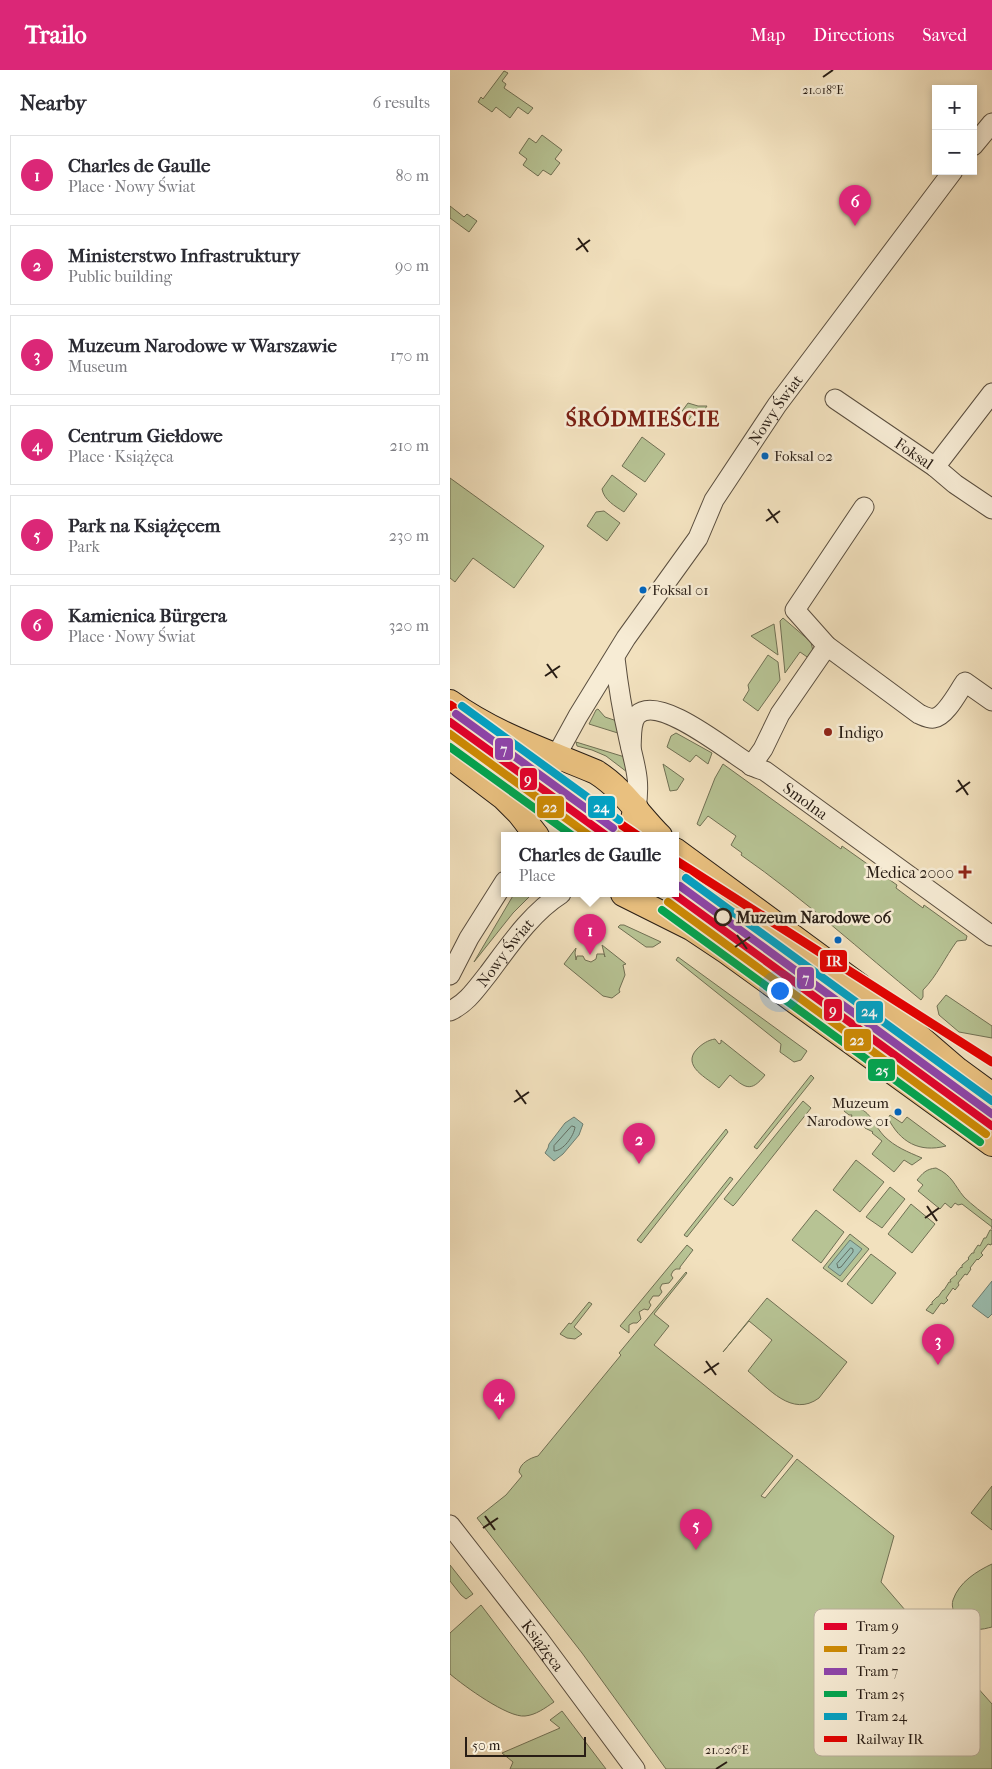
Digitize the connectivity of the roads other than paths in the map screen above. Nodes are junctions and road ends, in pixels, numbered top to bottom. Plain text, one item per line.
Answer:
1 (992, 123) edge
2 (977, 141) edge
3 (950, 175) edge
4 (992, 393) edge
5 (835, 399) dead end
6 (935, 467) junction
7 (864, 507) dead end
8 (992, 509) edge
9 (827, 646) junction
10 (615, 658) junction
11 (992, 701) edge
12 (450, 702) edge
13 (631, 748) junction
14 (556, 756) junction
15 (450, 757) edge
16 (751, 766) junction
17 (636, 808) junction
18 (530, 832) edge
19 (629, 832) edge
20 (657, 832) edge
21 (679, 853) edge
22 (501, 887) edge
23 (557, 897) edge
24 (629, 897) edge
25 (992, 936) edge
26 (450, 975) edge
27 (450, 1012) edge
28 (992, 1095) edge
29 (992, 1144) edge
30 (450, 1524) edge
31 (635, 1769) edge

1 - 2 street
3 - 10 street, Nowy Świat
4 - 6 street
5 - 6 street, Foksal
6 - 8 street, Foksal
7 - 9 street
9 - 11 street
9 - 16 street
10 - 13 street
10 - 14 street, Nowy Świat
12 - 14 main road
13 - 16 street, Smolna
13 - 17 street
14 - 17 main road
14 - 18 main road
15 - 18 main road
16 - 25 street, Smolna
17 - 19 main road
17 - 20 main road
21 - 28 main road
22 - 26 street, Nowy Świat
23 - 27 street, Nowy Świat
24 - 29 main road
30 - 31 street, Książęca

